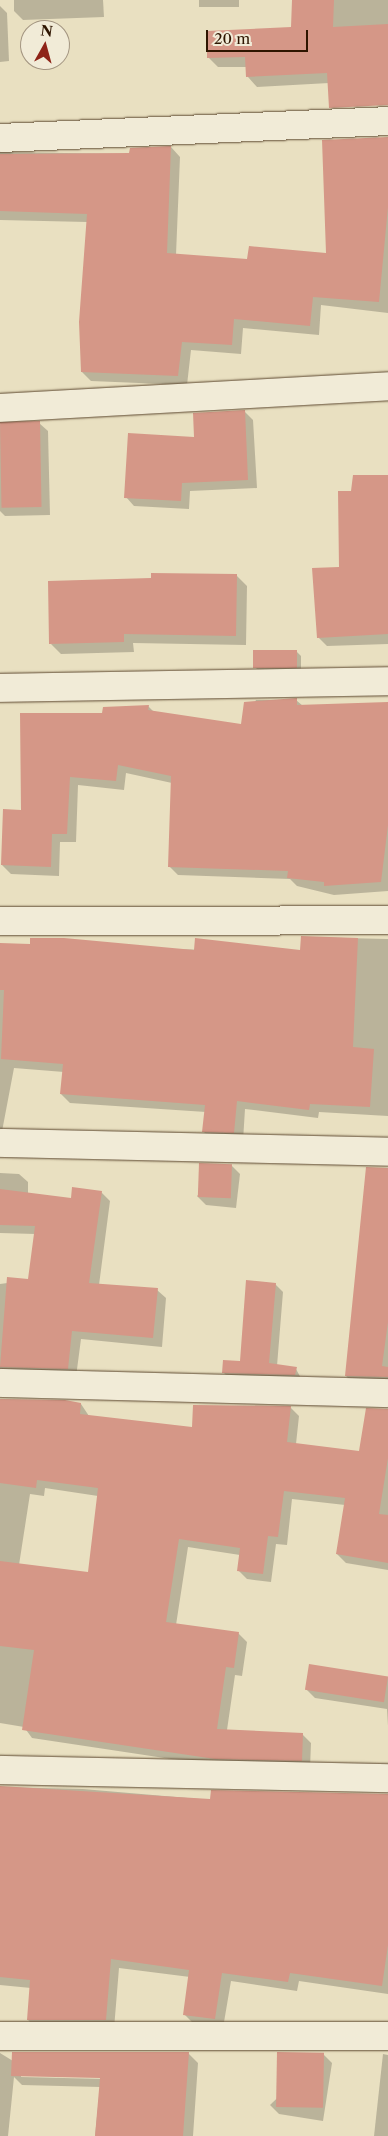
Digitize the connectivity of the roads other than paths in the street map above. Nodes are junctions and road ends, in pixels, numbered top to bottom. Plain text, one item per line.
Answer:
1 (388, 121) edge
2 (0, 138) edge
3 (388, 386) edge
4 (0, 408) edge
5 (388, 681) edge
6 (0, 688) edge
7 (388, 920) edge
8 (0, 921) edge
9 (0, 1143) edge
10 (388, 1152) edge
11 (0, 1383) edge
12 (388, 1393) edge
13 (0, 1770) edge
14 (388, 1778) edge
15 (0, 2036) edge
16 (388, 2036) edge

1 - 2 street
3 - 4 street
5 - 6 street
7 - 8 street
9 - 10 street
11 - 12 street
13 - 14 street
15 - 16 street

